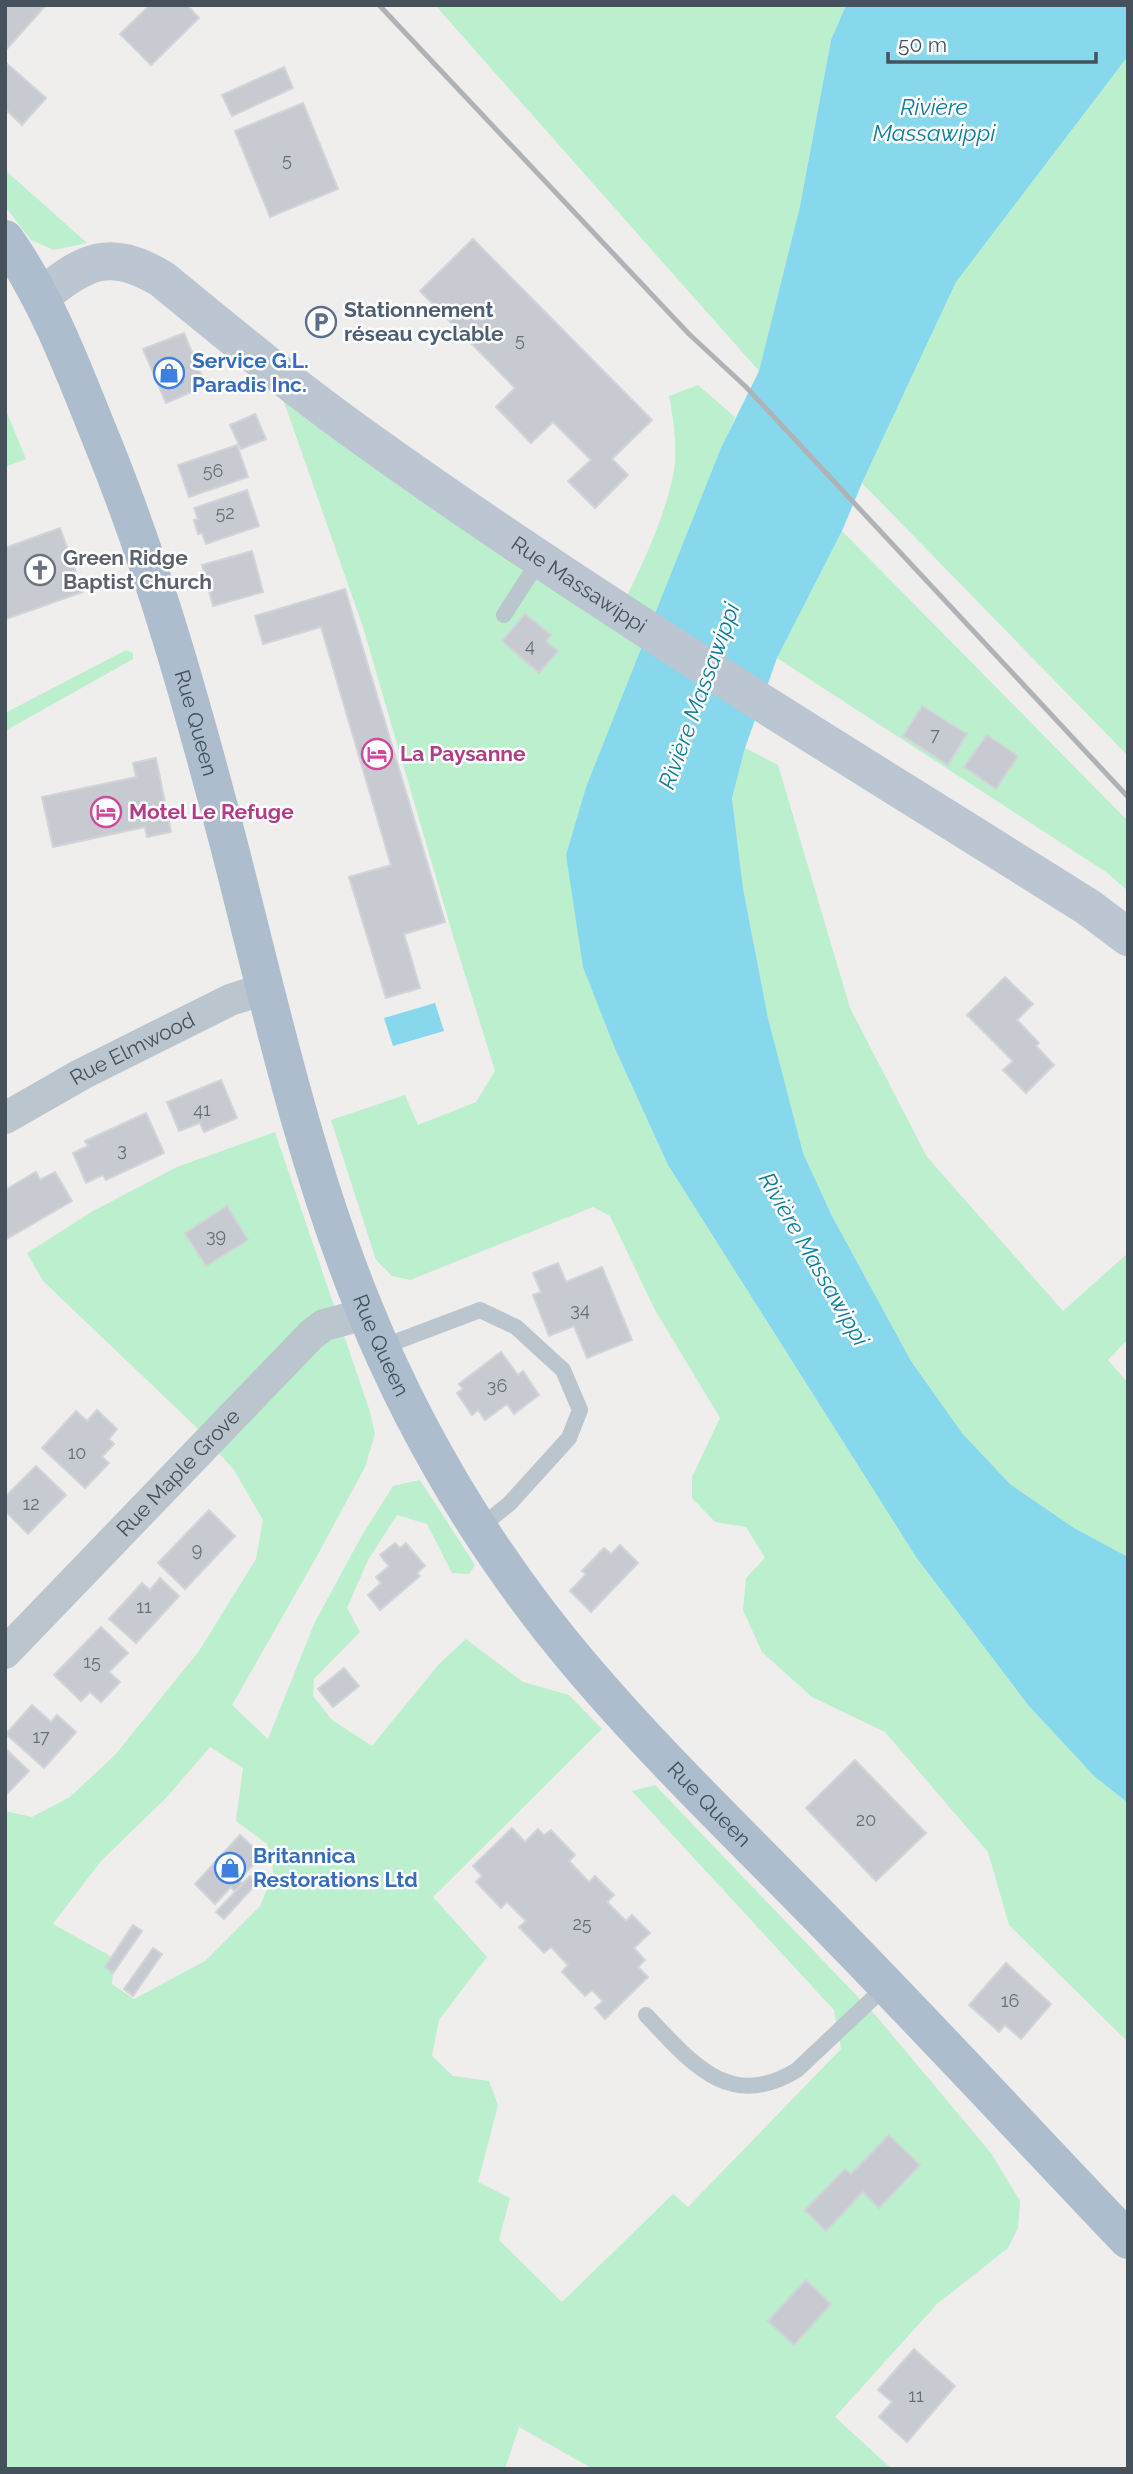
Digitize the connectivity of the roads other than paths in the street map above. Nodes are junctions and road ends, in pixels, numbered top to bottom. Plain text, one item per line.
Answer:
1 (5, 239) edge
2 (40, 296) junction
3 (540, 559) junction
4 (504, 615) dead end
5 (1128, 937) edge
6 (264, 989) junction
7 (5, 1118) edge
8 (374, 1330) junction
9 (479, 1528) junction
10 (5, 1653) edge
11 (887, 1985) junction
12 (646, 2015) dead end
13 (1128, 2240) edge

1 - 2 main road, Rue Queen
2 - 3 street, Rue Massawippi
2 - 6 main road, Rue Queen
3 - 4 lane
3 - 5 street, Rue Massawippi
6 - 7 street, Rue Elmwood
6 - 8 main road, Rue Queen
8 - 9 main road, Rue Queen
8 - 9 lane
8 - 10 street, Rue Maple Grove
9 - 11 main road, Rue Queen
11 - 12 lane
11 - 13 main road, Rue Queen

